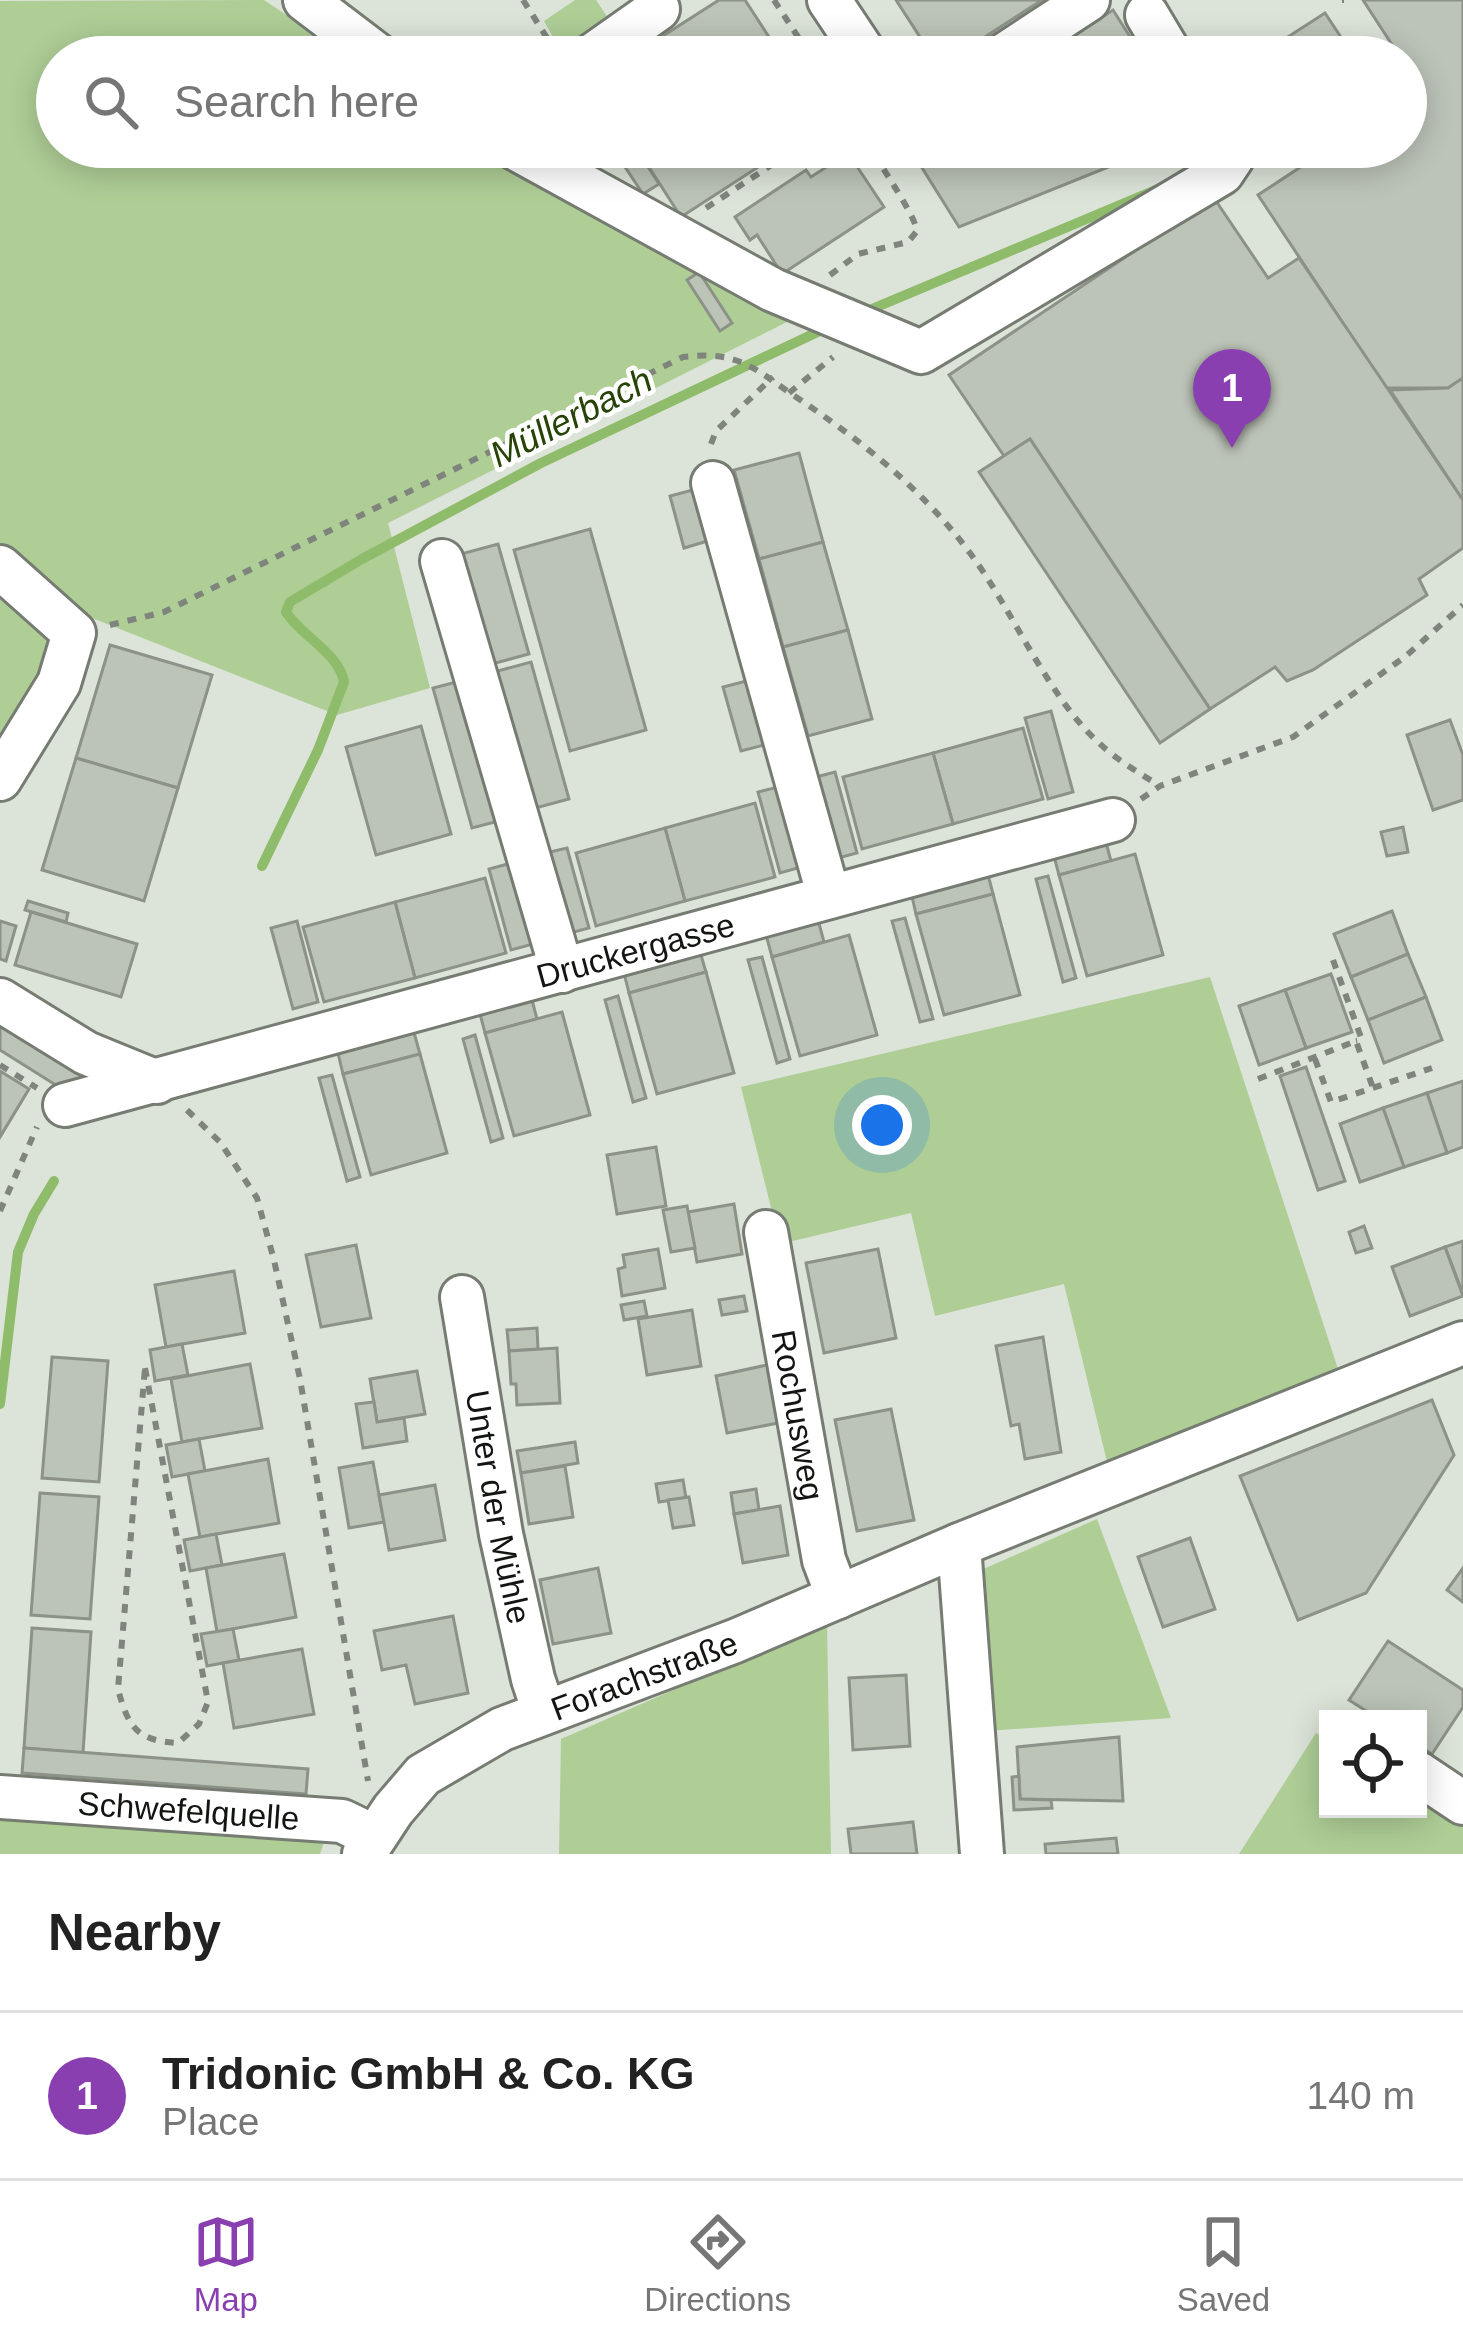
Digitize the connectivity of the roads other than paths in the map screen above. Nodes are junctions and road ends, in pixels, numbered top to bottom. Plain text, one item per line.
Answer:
1 (305, 0) edge
2 (829, 0) edge
3 (1088, 0) edge
4 (660, 3) edge
5 (1151, 5) edge
6 (352, 36) edge
7 (617, 36) edge
8 (853, 36) edge
9 (1033, 36) edge
10 (1164, 36) edge
11 (551, 168) edge
12 (1225, 168) edge
13 (713, 483) road end
14 (442, 561) dead end
15 (0, 566) edge
16 (0, 779) edge
17 (1113, 820) dead end
18 (829, 897) junction
19 (562, 971) junction
20 (0, 1000) edge
21 (157, 1082) junction
22 (53, 1110) road end
23 (766, 1232) dead end
24 (462, 1298) dead end
25 (1463, 1343) edge
26 (959, 1545) junction
27 (838, 1597) junction
28 (544, 1712) junction
29 (1427, 1779) edge
30 (0, 1797) edge
31 (1463, 1803) edge
32 (377, 1833) edge
33 (982, 1854) edge

1 - 6 street
2 - 8 street
3 - 9 street
4 - 7 street
5 - 10 street
11 - 12 street
13 - 18 street
14 - 19 street
15 - 16 street
17 - 18 street, Druckergasse
18 - 19 street, Druckergasse
19 - 21 street, Druckergasse
20 - 21 street
21 - 22 street, Druckergasse
23 - 27 street, Rochusweg
24 - 28 street, Unter der Mühle
25 - 26 street, Forachstraße
26 - 27 street, Forachstraße
26 - 33 street
27 - 28 street, Forachstraße
28 - 32 street, Forachstraße
29 - 31 street
30 - 32 street, Schwefelquelle

